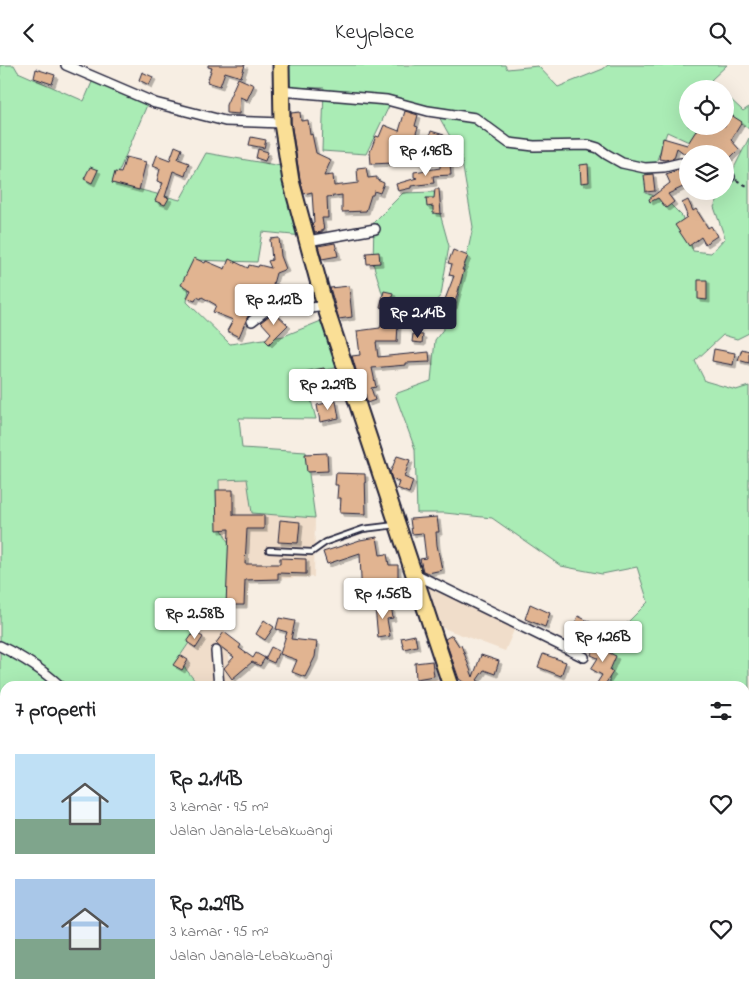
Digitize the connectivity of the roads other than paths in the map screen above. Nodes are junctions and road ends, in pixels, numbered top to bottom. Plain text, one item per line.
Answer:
1 (66, 65) edge
2 (281, 65) edge
3 (280, 91) junction
4 (282, 123) junction
5 (679, 163) edge
6 (376, 229) dead end
7 (308, 241) junction
8 (325, 305) junction
9 (252, 321) dead end
10 (397, 525) junction
11 (269, 550) dead end
12 (413, 573) junction
13 (0, 646) edge
14 (216, 651) dead end
15 (584, 657) dead end
16 (55, 681) edge
17 (219, 681) edge
18 (449, 681) edge

1 - 4 street
2 - 3 main road
3 - 4 main road
3 - 5 street
4 - 7 main road
6 - 7 street
7 - 8 main road
8 - 9 street
8 - 10 main road
10 - 11 lane
10 - 12 main road
12 - 15 street
12 - 18 main road
13 - 16 street
14 - 17 street

